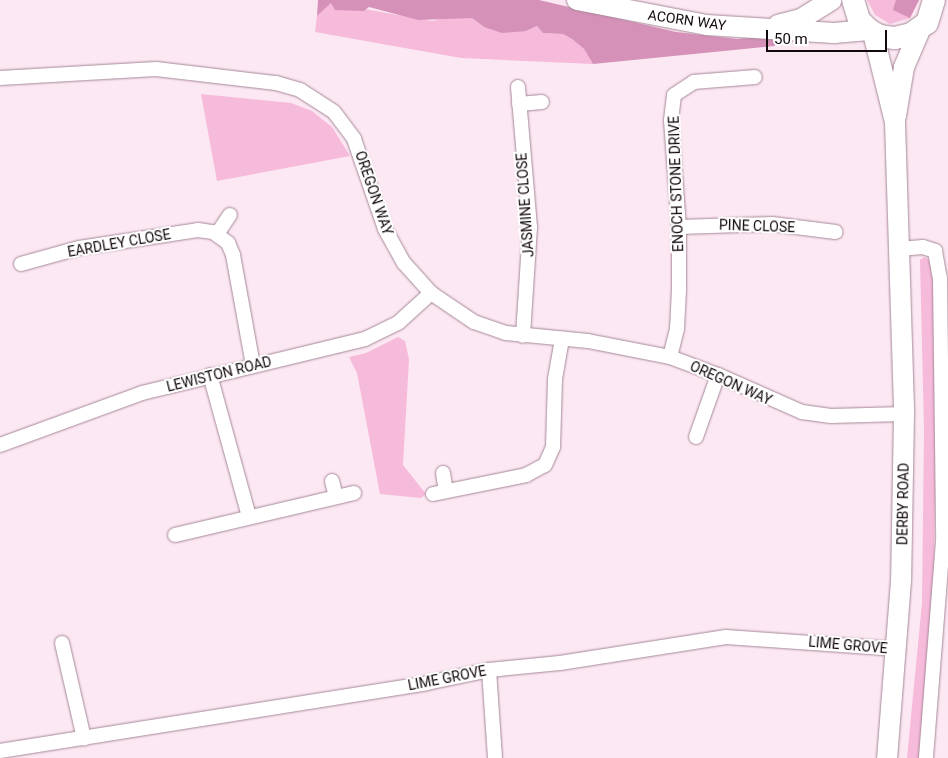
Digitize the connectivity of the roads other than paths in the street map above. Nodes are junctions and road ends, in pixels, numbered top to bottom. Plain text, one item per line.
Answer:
1 (577, 0) edge
2 (831, 0) edge
3 (853, 0) edge
4 (933, 11) edge
5 (769, 27) junction
6 (871, 31) junction
7 (755, 77) dead end
8 (0, 78) edge
9 (518, 87) dead end
10 (542, 102) dead end
11 (519, 104) junction
12 (894, 122) junction
13 (230, 215) dead end
14 (679, 226) junction
15 (835, 232) dead end
16 (217, 234) junction
17 (899, 249) junction
18 (21, 264) dead end
19 (431, 292) junction
20 (523, 336) junction
21 (562, 339) junction
22 (670, 357) junction
23 (253, 365) junction
24 (718, 374) junction
25 (210, 375) junction
26 (904, 414) junction
27 (696, 437) dead end
28 (0, 445) edge
29 (443, 473) dead end
30 (332, 480) dead end
31 (354, 493) dead end
32 (336, 497) junction
33 (249, 517) junction
34 (175, 535) dead end
35 (62, 643) dead end
36 (896, 649) junction
37 (489, 670) junction
38 (84, 738) junction
39 (0, 751) edge
40 (495, 758) edge
41 (887, 758) edge
42 (926, 758) edge

1 - 5 street, ACORN WAY
2 - 5 street, ACORN WAY
3 - 6 main road
4 - 6 main road
4 - 12 street, DERBY ROAD
5 - 6 street, ACORN WAY
6 - 12 street, DERBY ROAD
7 - 14 street, ENOCH STONE DRIVE
8 - 19 street, OREGON WAY
9 - 11 street, JASMINE CLOSE
10 - 11 street
11 - 20 street, JASMINE CLOSE
12 - 17 street, DERBY ROAD
13 - 16 street
14 - 15 street, PINE CLOSE
14 - 22 street, ENOCH STONE DRIVE
16 - 18 street, EARDLEY CLOSE
16 - 23 street
17 - 26 street, DERBY ROAD
17 - 42 street
19 - 20 street, OREGON WAY
19 - 23 street, LEWISTON ROAD
20 - 21 street, OREGON WAY
21 - 22 street, OREGON WAY
21 - 29 street
22 - 24 street, OREGON WAY
23 - 25 street, LEWISTON ROAD
24 - 26 street, OREGON WAY
24 - 27 street
25 - 28 street, LEWISTON ROAD
25 - 33 street
26 - 36 street, DERBY ROAD
30 - 32 street
31 - 32 street
32 - 33 street
33 - 34 street
35 - 38 street
36 - 37 street, LIME GROVE
36 - 41 street, DERBY ROAD
37 - 38 street, LIME GROVE
37 - 40 street
38 - 39 street, LIME GROVE

